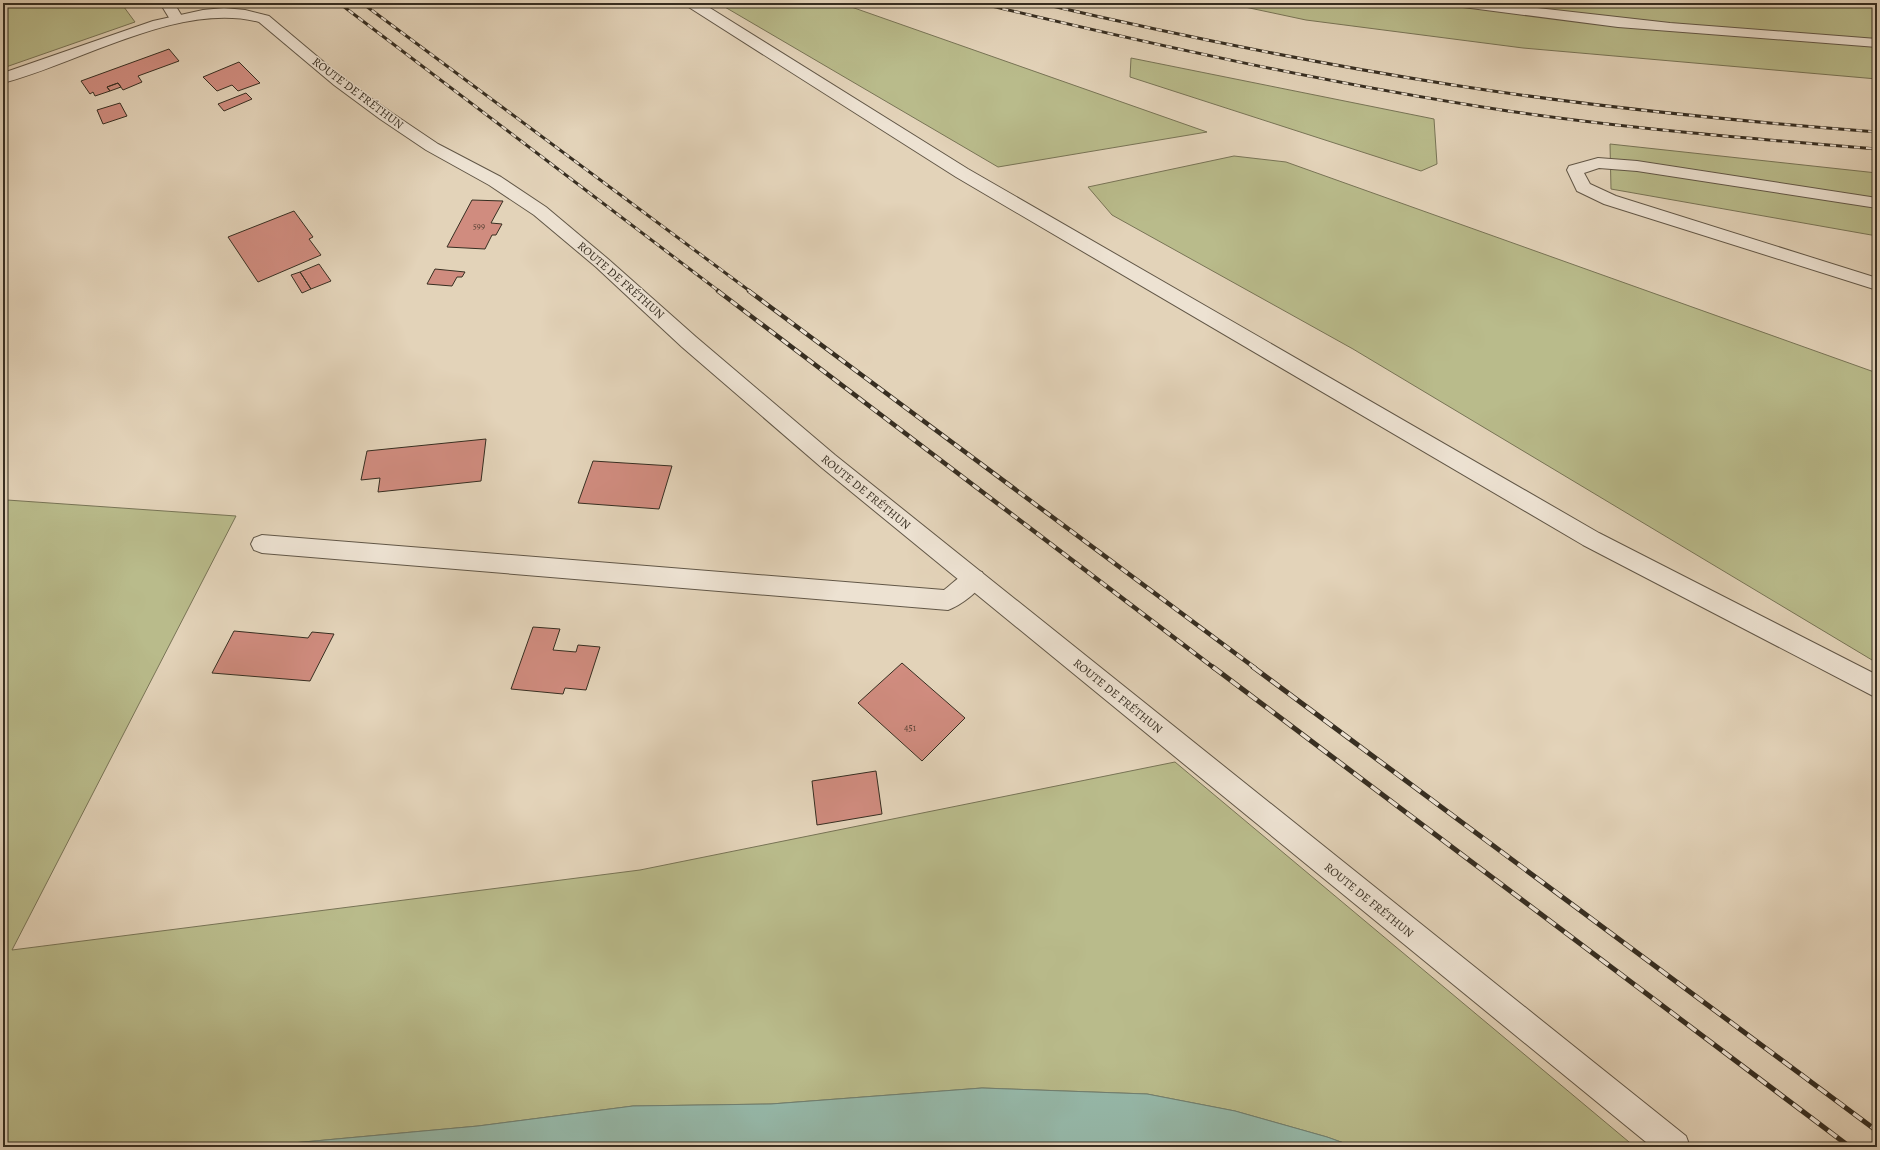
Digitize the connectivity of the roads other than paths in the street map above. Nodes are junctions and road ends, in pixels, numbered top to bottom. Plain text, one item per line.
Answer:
1 (692, 3) edge
2 (1463, 3) edge
3 (171, 11) edge
4 (1877, 43) edge
5 (3, 78) edge
6 (1877, 203) edge
7 (1877, 284) edge
8 (262, 544) dead end
9 (974, 580) junction
10 (1877, 687) edge
11 (1675, 1147) edge

1 - 10 street
2 - 4 street
3 - 5 street, ROUTE DE FRÉTHUN
3 - 9 street, ROUTE DE FRÉTHUN
6 - 7 street
8 - 9 street
9 - 11 street, ROUTE DE FRÉTHUN

